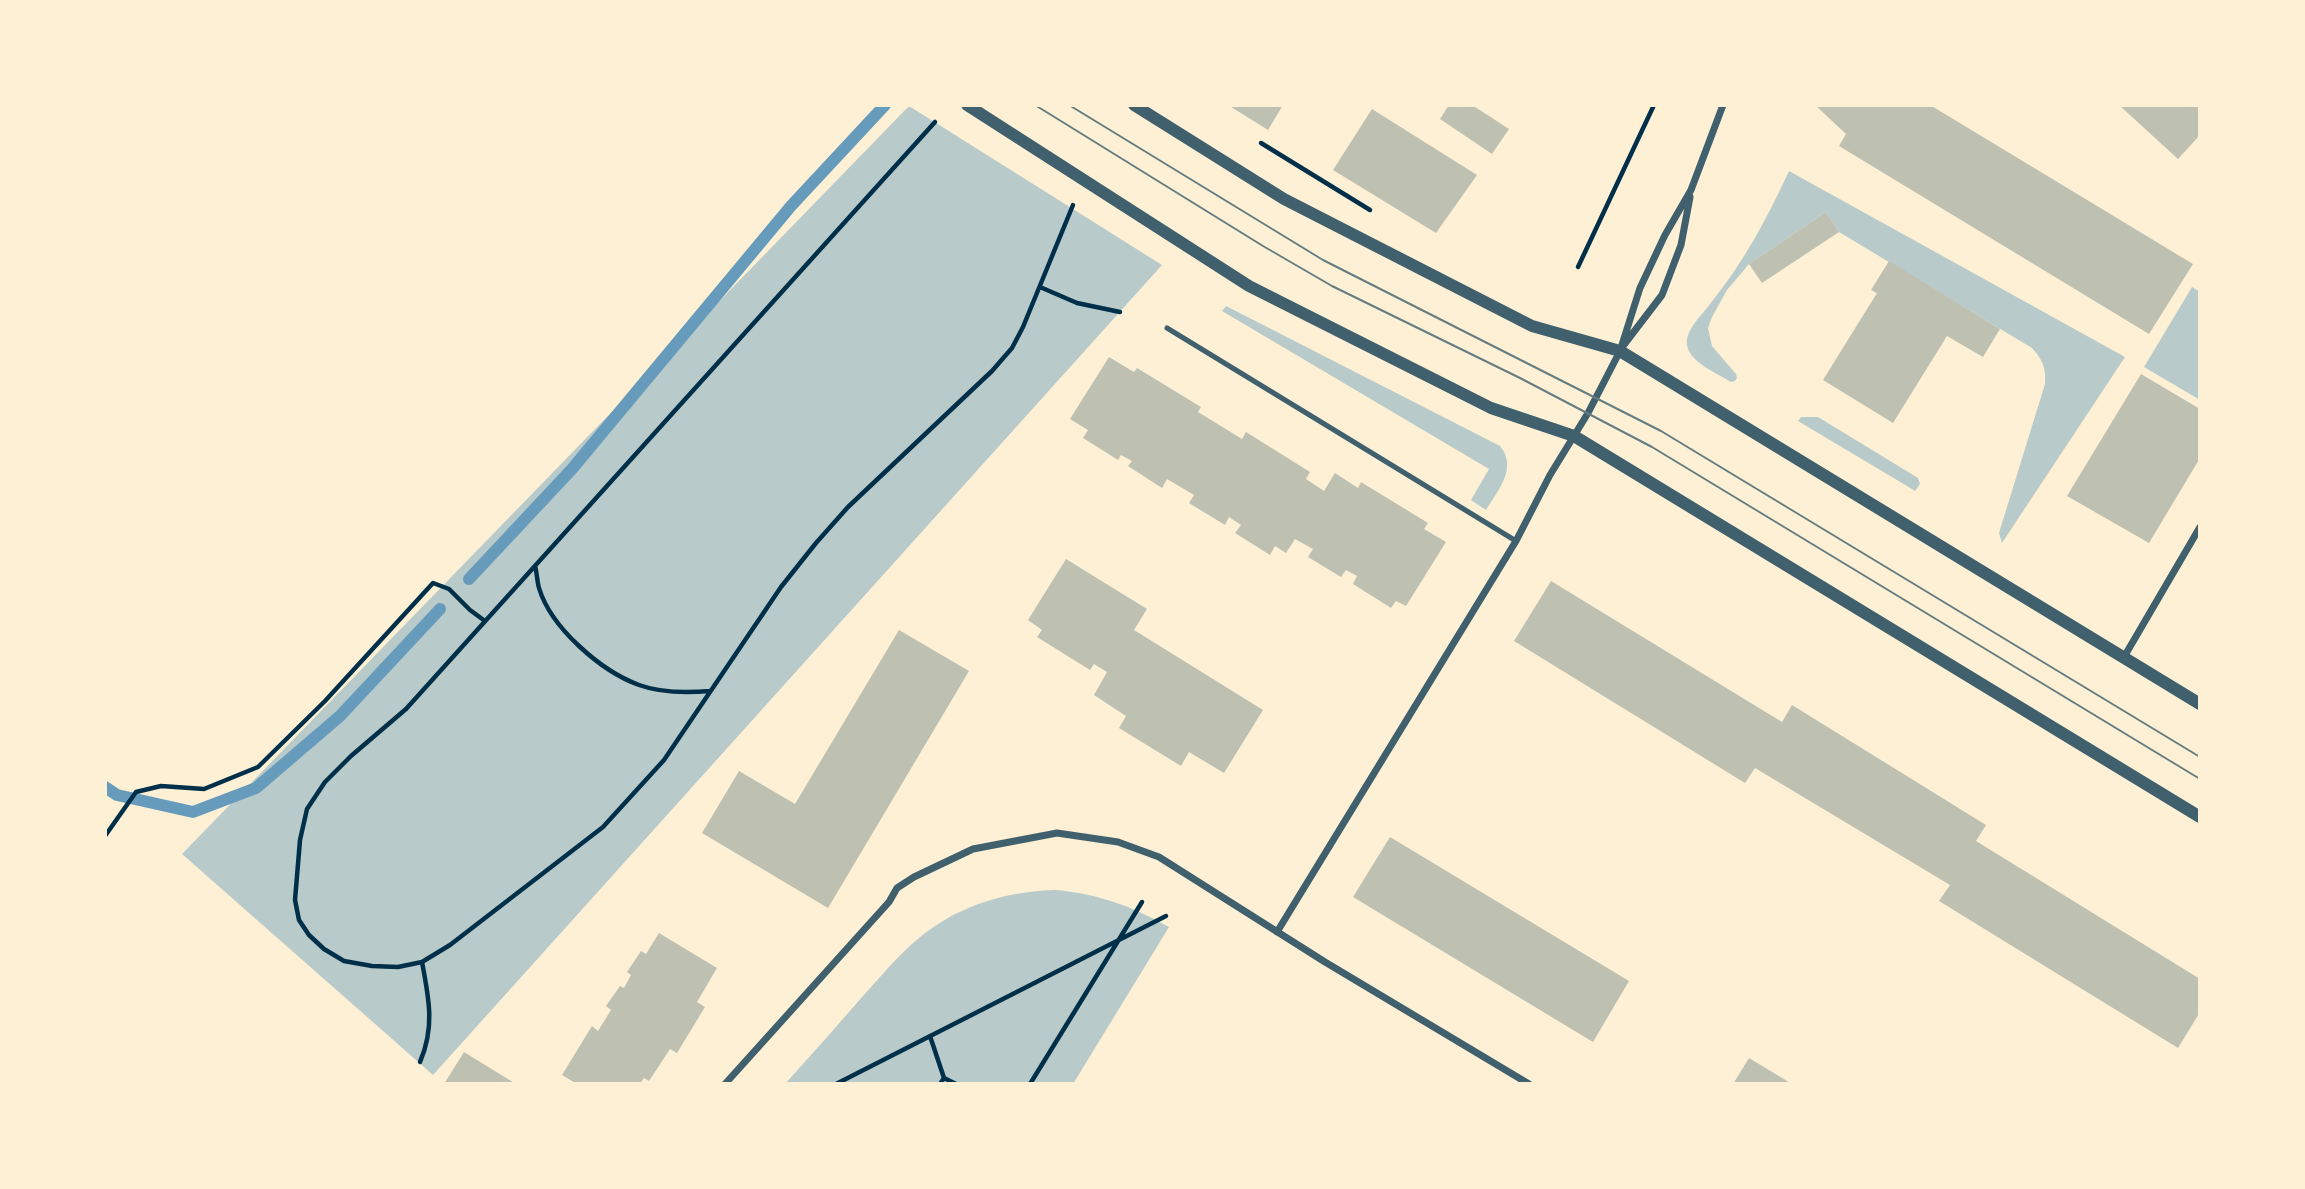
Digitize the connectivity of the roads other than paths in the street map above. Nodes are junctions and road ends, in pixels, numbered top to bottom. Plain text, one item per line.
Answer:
1 (967, 105) edge
2 (1134, 105) edge
3 (1723, 105) edge
4 (1691, 190) junction
5 (1167, 328) dead end
6 (1620, 351) junction
7 (1574, 436) junction
8 (2200, 527) edge
9 (1516, 541) junction
10 (2124, 657) junction
11 (2200, 704) edge
12 (2200, 817) edge
13 (1277, 932) junction
14 (725, 1084) edge
15 (1529, 1084) edge

1 - 7 street
2 - 6 street
3 - 4 street
4 - 6 street
4 - 6 street
5 - 9 lane
6 - 7 street
6 - 10 street
7 - 9 street
7 - 12 street
8 - 10 street
9 - 13 street
10 - 11 street
13 - 14 street
13 - 15 street

